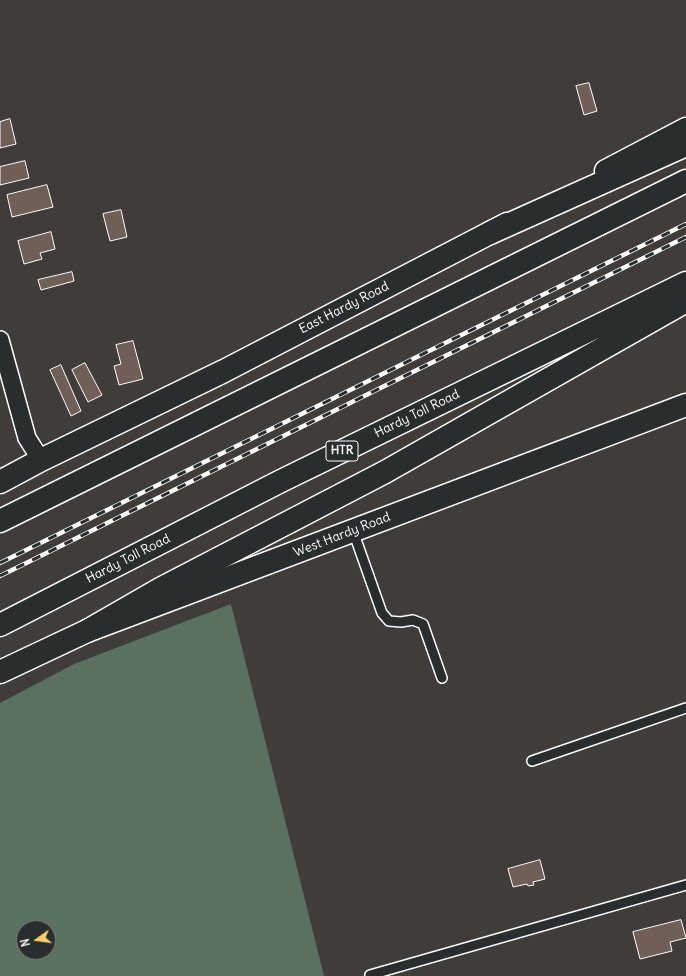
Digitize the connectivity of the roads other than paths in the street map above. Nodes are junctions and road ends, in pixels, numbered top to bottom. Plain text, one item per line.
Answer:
1 (686, 129) edge
2 (686, 145) edge
3 (686, 181) edge
4 (490, 233) junction
5 (686, 283) edge
6 (686, 301) edge
7 (0, 340) edge
8 (686, 405) edge
9 (41, 460) junction
10 (0, 482) edge
11 (0, 521) edge
12 (353, 531) junction
13 (0, 624) edge
14 (87, 632) junction
15 (0, 672) edge
16 (442, 678) dead end
17 (686, 708) edge
18 (532, 761) dead end
19 (686, 885) edge
20 (370, 976) edge

1 - 4 main road, East Hardy Road
2 - 4 main road
3 - 11 main road
4 - 9 main road, East Hardy Road
5 - 13 main road, Hardy Toll Road / HTR
6 - 14 main road
7 - 9 street
8 - 12 main road, West Hardy Road
9 - 10 main road, East Hardy Road
12 - 14 main road, West Hardy Road
12 - 16 lane
14 - 15 main road, West Hardy Road
17 - 18 lane
19 - 20 lane

